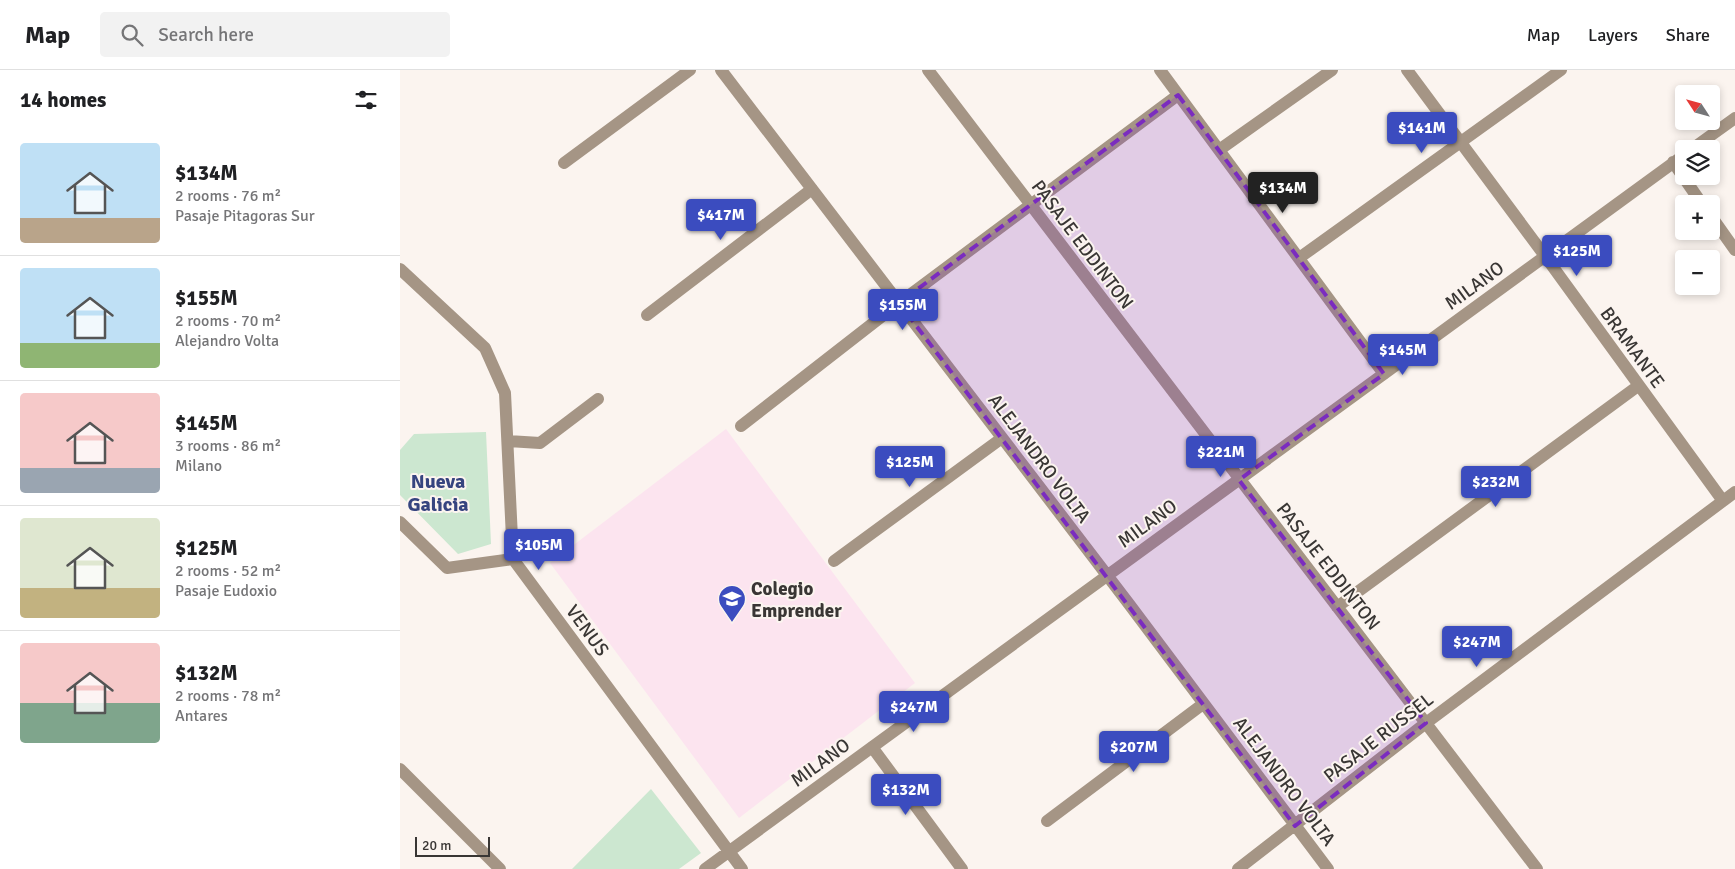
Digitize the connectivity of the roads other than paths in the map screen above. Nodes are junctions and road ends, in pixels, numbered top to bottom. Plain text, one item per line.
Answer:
1 (690, 70) edge
2 (721, 70) edge
3 (928, 70) edge
4 (1160, 70) edge
5 (1332, 70) edge
6 (1406, 70) edge
7 (1561, 70) edge
8 (1178, 95) junction
9 (1735, 118) edge
10 (1704, 140) edge
11 (1460, 144) junction
12 (1219, 150) junction
13 (1673, 162) joint
14 (564, 163) dead end
15 (812, 188) junction
16 (1696, 195) edge
17 (1030, 205) junction
18 (1720, 229) edge
19 (1735, 250) edge
20 (1545, 256) junction
21 (1299, 258) junction
22 (400, 269) edge
23 (899, 303) junction
24 (647, 315) dead end
25 (1384, 374) junction
26 (1638, 386) junction
27 (598, 399) dead end
28 (741, 426) dead end
29 (1002, 438) junction
30 (508, 441) junction
31 (1239, 480) junction
32 (1735, 492) edge
33 (1722, 501) junction
34 (400, 522) edge
35 (513, 559) junction
36 (834, 561) dead end
37 (1107, 576) junction
38 (1338, 607) junction
39 (1203, 704) junction
40 (1426, 723) junction
41 (872, 747) junction
42 (400, 769) edge
43 (1048, 821) dead end
44 (1295, 826) junction
45 (728, 852) junction
46 (500, 869) edge
47 (705, 869) edge
48 (742, 869) edge
49 (962, 869) edge
50 (1238, 869) edge
51 (1328, 869) edge
52 (1537, 869) edge

1 - 14 street
2 - 15 street, ALEJANDRO VOLTA
3 - 17 street, PASAJE EDDINTON
4 - 8 street
5 - 12 street
6 - 11 street, BRAMANTE
7 - 11 street
8 - 12 street
8 - 17 street
9 - 10 street
11 - 20 street, BRAMANTE
11 - 21 street
12 - 21 street
13 - 16 street
13 - 20 street, MILANO
15 - 23 street, ALEJANDRO VOLTA
15 - 24 street
17 - 23 street
17 - 31 street, PASAJE EDDINTON
18 - 19 street
20 - 25 street, MILANO
20 - 26 street, BRAMANTE
21 - 25 street
22 - 30 street
23 - 28 street
23 - 29 street, ALEJANDRO VOLTA
25 - 31 street, MILANO
26 - 33 street, BRAMANTE
26 - 38 street
27 - 30 street
29 - 36 street
29 - 37 street, ALEJANDRO VOLTA
30 - 35 street
31 - 37 street, MILANO
31 - 38 street, PASAJE EDDINTON
32 - 33 street, PASAJE RUSSEL
33 - 40 street, PASAJE RUSSEL
34 - 35 street
35 - 45 street, VENUS
37 - 39 street, ALEJANDRO VOLTA
37 - 41 street, MILANO
38 - 40 street, PASAJE EDDINTON
39 - 43 street
39 - 44 street, ALEJANDRO VOLTA
40 - 44 street, PASAJE RUSSEL
40 - 52 street, PASAJE EDDINTON
41 - 45 street, MILANO
41 - 49 street
42 - 46 street
44 - 50 street, PASAJE RUSSEL
44 - 51 street, ALEJANDRO VOLTA
45 - 47 street, MILANO
45 - 48 street, VENUS

